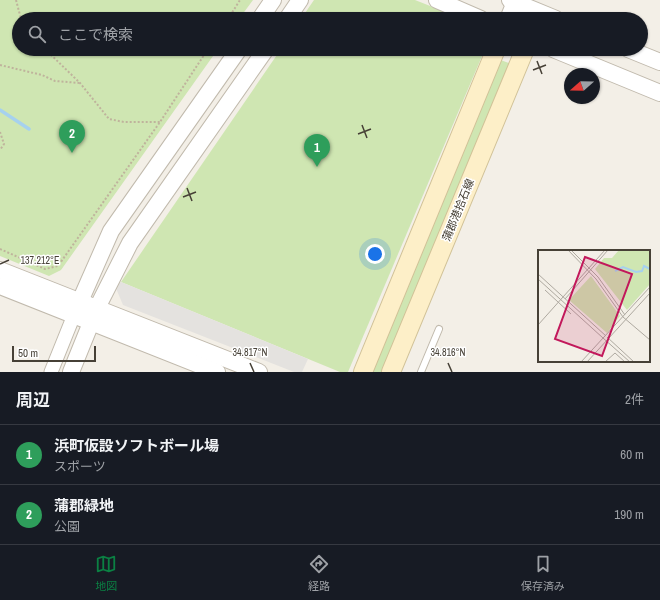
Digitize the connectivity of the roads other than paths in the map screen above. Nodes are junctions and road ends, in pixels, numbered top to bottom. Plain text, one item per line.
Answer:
1 (274, 0) edge
2 (300, 0) edge
3 (437, 0) edge
4 (514, 1) edge
5 (541, 10) edge
6 (265, 12) edge
7 (292, 12) edge
8 (465, 12) edge
9 (510, 12) edge
10 (234, 56) edge
11 (261, 56) edge
12 (493, 56) edge
13 (522, 56) edge
14 (570, 56) edge
15 (645, 56) edge
16 (660, 62) edge
17 (660, 93) edge
18 (0, 270) edge
19 (0, 286) edge
20 (76, 308) junction
21 (94, 315) junction
22 (439, 329) dead end
23 (51, 372) edge
24 (71, 372) edge
25 (217, 372) edge
26 (259, 372) edge
27 (363, 372) edge
28 (391, 372) edge
29 (421, 372) edge

1 - 6 street
2 - 7 street
3 - 8 street
4 - 5 street
4 - 9 street
10 - 20 street
11 - 21 street
12 - 27 main road
13 - 28 main road, 蒲郡港拾石線
14 - 17 street
15 - 16 street
18 - 20 street
19 - 20 street
20 - 21 street
20 - 23 street
21 - 24 street
21 - 25 street
21 - 26 street
22 - 29 lane

